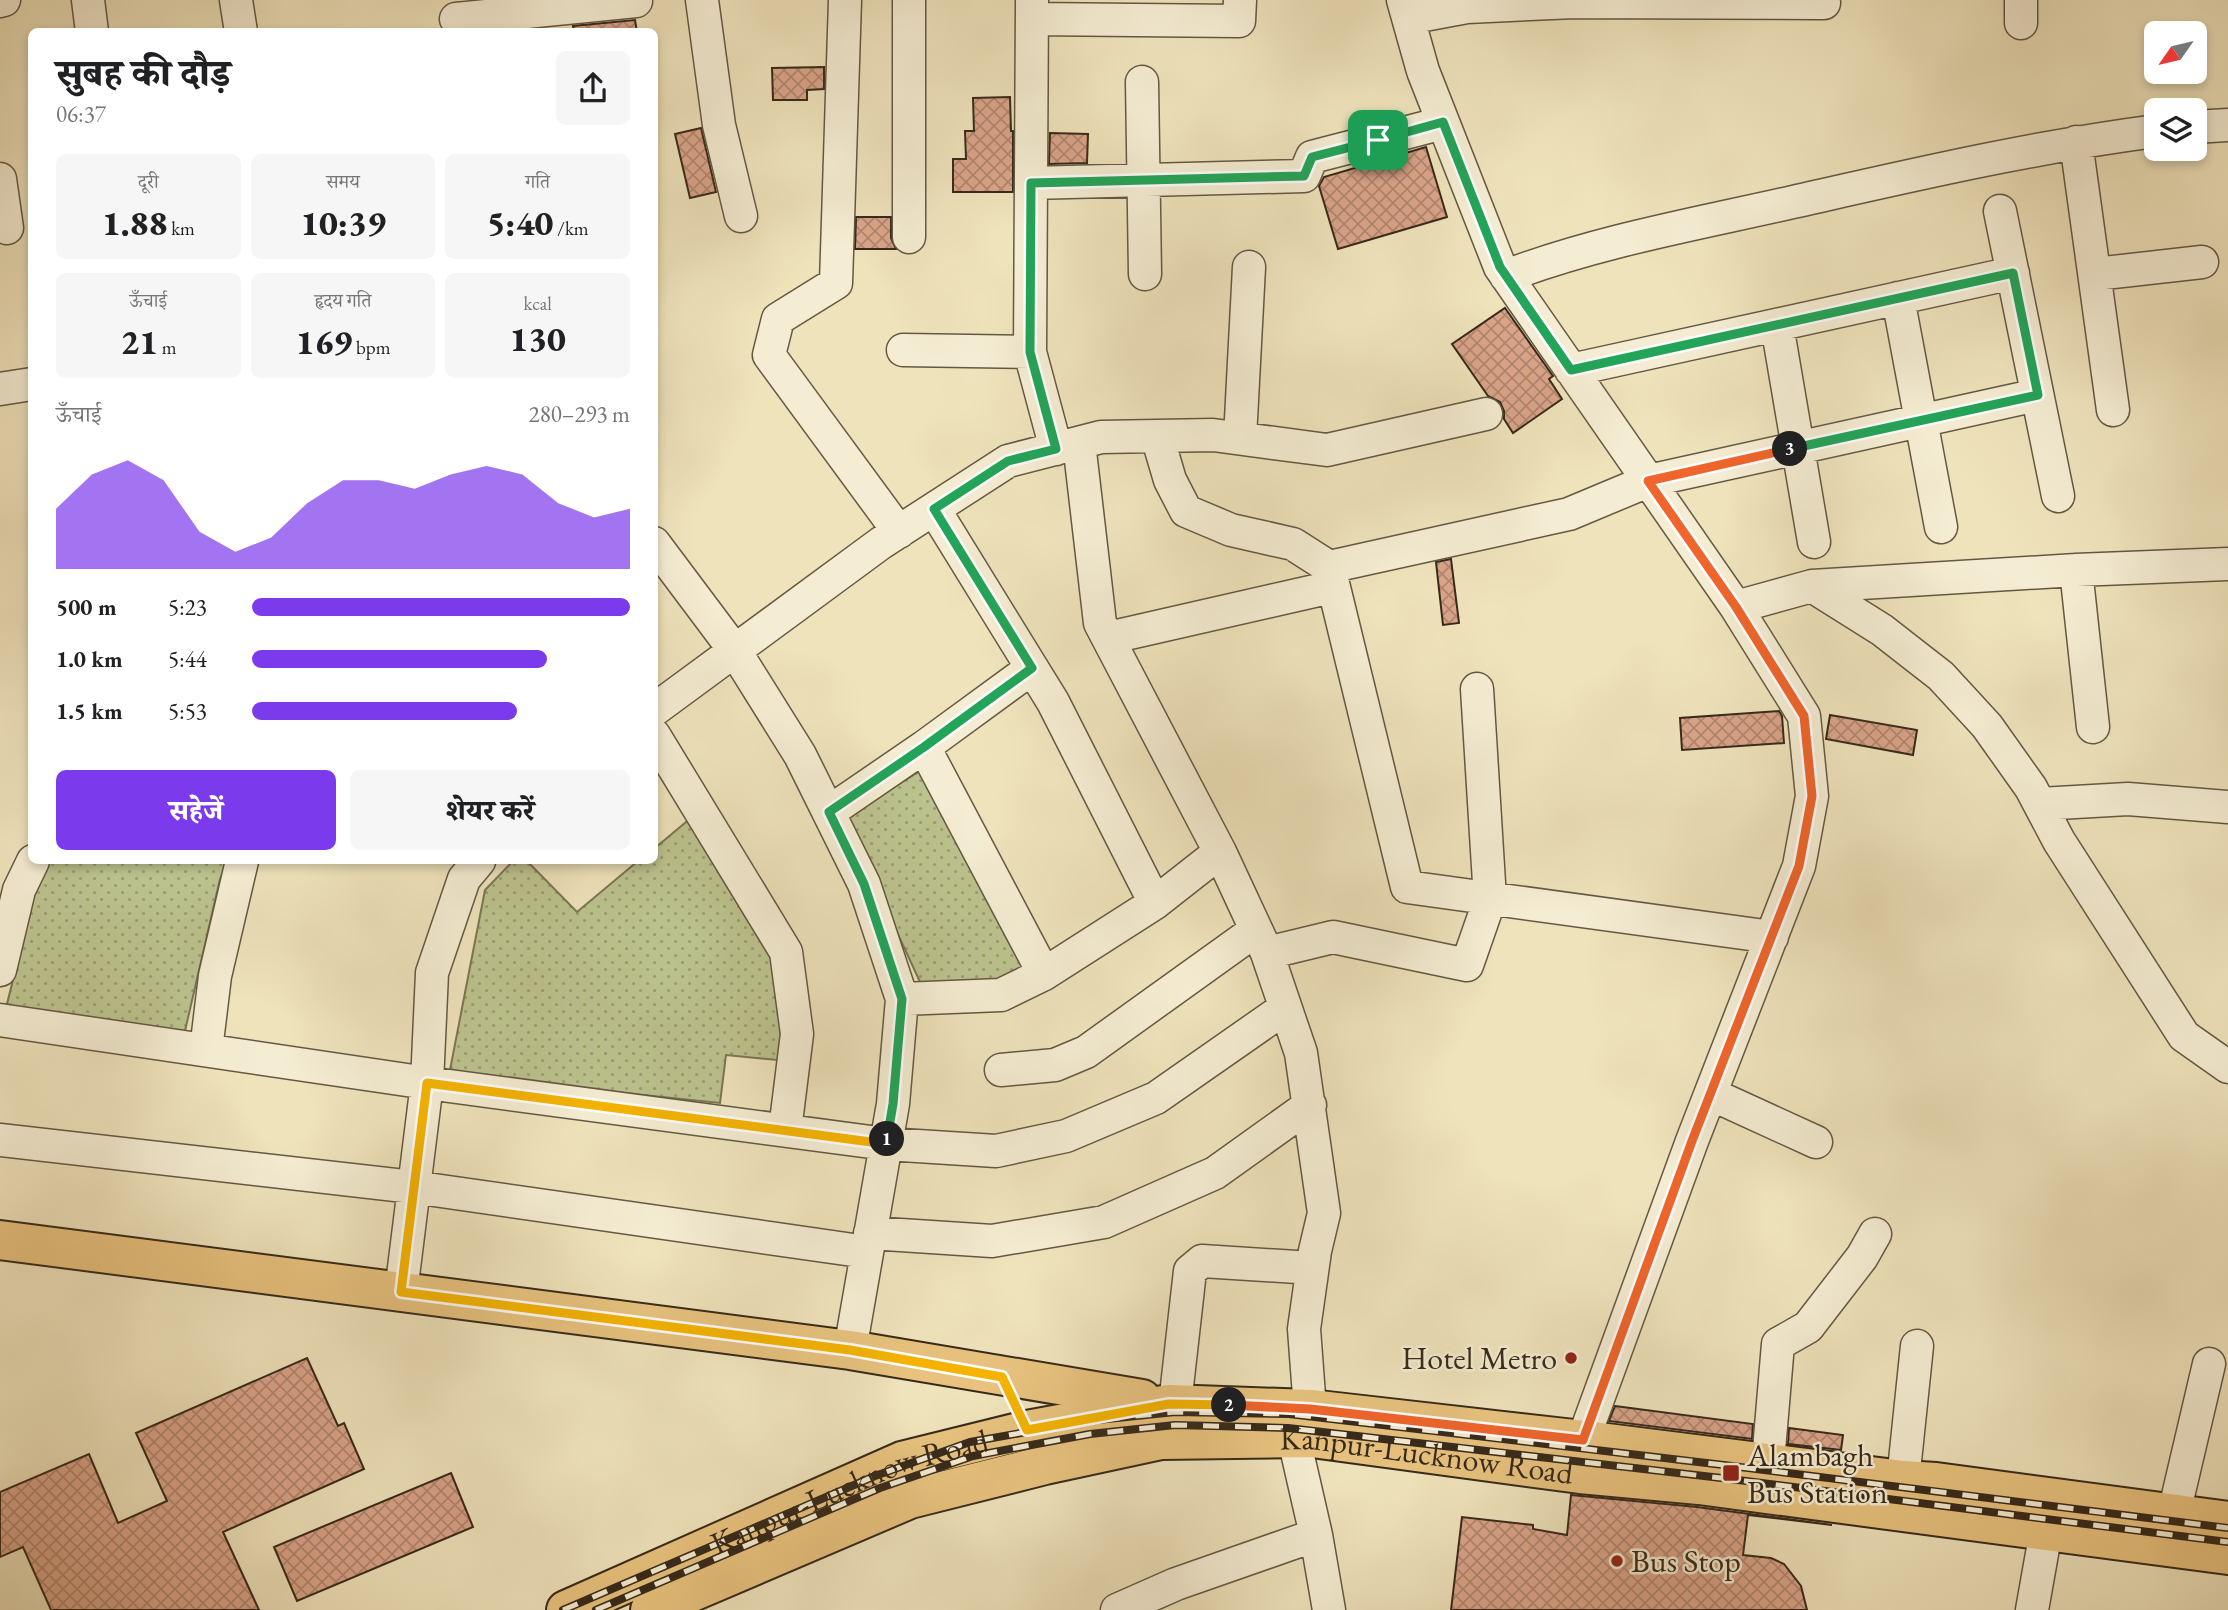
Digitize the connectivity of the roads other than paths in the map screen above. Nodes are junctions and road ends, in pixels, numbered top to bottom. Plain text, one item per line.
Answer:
1 (88, 0) edge
2 (236, 0) edge
3 (702, 0) edge
4 (845, 0) edge
5 (909, 0) edge
6 (1240, 0) edge
7 (636, 1) edge
8 (1574, 1) edge
9 (1824, 3) dead end
10 (1032, 9) edge
11 (1406, 9) edge
12 (456, 17) edge
13 (92, 28) edge
14 (240, 28) edge
15 (1142, 82) dead end
16 (1443, 122) junction
17 (2228, 125) edge
18 (2207, 126) edge
19 (2144, 133) edge
20 (2076, 142) junction
21 (0, 179) edge
22 (1143, 180) junction
23 (1031, 183) junction
24 (2000, 211) dead end
25 (741, 216) dead end
26 (13, 228) edge
27 (909, 237) dead end
28 (2202, 262) dead end
29 (1249, 267) dead end
30 (2013, 273) junction
31 (1145, 274) dead end
32 (2095, 274) junction
33 (1506, 276) junction
34 (1898, 298) junction
35 (1777, 325) junction
36 (903, 350) dead end
37 (1030, 352) junction
38 (1571, 370) junction
39 (28, 385) edge
40 (0, 389) edge
41 (2038, 395) junction
42 (2113, 410) dead end
43 (1486, 414) dead end
44 (1921, 420) junction
45 (1157, 436) junction
46 (1240, 438) junction
47 (1068, 446) junction
48 (1798, 447) junction
49 (1648, 481) junction
50 (2058, 496) dead end
51 (934, 509) junction
52 (1941, 527) dead end
53 (900, 532) junction
54 (1814, 542) dead end
55 (658, 548) edge
56 (2228, 564) edge
57 (2076, 570) junction
58 (1331, 577) junction
59 (1812, 586) junction
60 (1736, 607) junction
61 (1108, 638) junction
62 (735, 651) junction
63 (1032, 668) junction
64 (1477, 689) dead end
65 (658, 707) edge
66 (2093, 727) dead end
67 (658, 743) edge
68 (924, 747) junction
69 (2040, 804) junction
70 (2228, 807) edge
71 (829, 812) junction
72 (1220, 852) junction
73 (32, 864) edge
74 (241, 864) edge
75 (476, 864) edge
76 (1490, 899) junction
77 (1155, 903) junction
78 (1772, 937) junction
79 (1262, 941) junction
80 (0, 970) edge
81 (1044, 974) junction
82 (902, 999) junction
83 (1284, 1007) junction
84 (0, 1020) edge
85 (206, 1050) junction
86 (2228, 1067) edge
87 (1001, 1070) dead end
88 (427, 1083) junction
89 (1711, 1094) junction
90 (1310, 1105) junction
91 (785, 1130) junction
92 (0, 1140) edge
93 (1816, 1142) dead end
94 (886, 1144) junction
95 (413, 1187) junction
96 (1875, 1234) dead end
97 (0, 1240) edge
98 (869, 1242) junction
99 (1312, 1268) junction
100 (401, 1292) junction
101 (1917, 1346) dead end
102 (850, 1350) junction
103 (2209, 1364) dead end
104 (1002, 1377) junction
105 (1172, 1404) junction
106 (1302, 1424) junction
107 (1027, 1430) junction
108 (1583, 1440) junction
109 (1768, 1462) junction
110 (1045, 1465) junction
111 (1903, 1480) junction
112 (2174, 1513) junction
113 (2228, 1521) edge
114 (2046, 1531) junction
115 (1316, 1535) junction
116 (2228, 1555) edge
117 (1130, 1607) edge
118 (566, 1610) edge
119 (650, 1610) edge
120 (1329, 1610) edge
121 (2032, 1610) edge

1 - 13 street
2 - 14 street
3 - 25 street
4 - 53 street
5 - 27 street
6 - 10 street
7 - 12 street
8 - 9 street
8 - 11 street
10 - 23 street
11 - 16 street
15 - 22 street
16 - 22 street
16 - 33 street
17 - 18 street
19 - 20 street
20 - 32 street
20 - 33 street
21 - 26 street
22 - 23 street
22 - 31 street
23 - 37 street
24 - 30 street
28 - 32 street
29 - 46 street
30 - 34 street
30 - 41 street
32 - 42 street
33 - 38 street
34 - 35 street
34 - 44 street
35 - 38 street
35 - 48 street
36 - 37 street
37 - 47 street
38 - 49 street
39 - 40 street
41 - 44 street
41 - 50 street
43 - 46 street
44 - 48 street
44 - 52 street
45 - 46 street
45 - 47 street
45 - 58 street
47 - 51 street
47 - 61 street
48 - 49 street
48 - 54 street
49 - 58 street
49 - 60 street
51 - 53 street
51 - 63 street
53 - 62 street
55 - 62 street
56 - 57 street
57 - 59 street
57 - 66 street
58 - 61 street
58 - 76 street
59 - 60 street
59 - 69 street
60 - 78 street
61 - 72 street
62 - 65 street
62 - 71 street
63 - 68 street
63 - 77 street
64 - 76 street
67 - 91 street
68 - 71 street
68 - 81 street
69 - 70 street
69 - 86 street
71 - 82 street
72 - 77 street
72 - 79 street
73 - 80 street
74 - 85 street
75 - 88 street
76 - 78 street
76 - 79 street
77 - 81 street
78 - 89 street
79 - 83 street
79 - 87 street
81 - 82 street
82 - 94 street
83 - 90 street
83 - 94 street
84 - 85 street
85 - 88 street
88 - 91 street
88 - 95 street
89 - 93 street
89 - 108 street
90 - 98 street
90 - 99 street
91 - 94 street
92 - 95 street
94 - 98 street
95 - 98 street
95 - 100 street
96 - 109 street
97 - 100 main road
98 - 102 street
99 - 105 street
99 - 106 street
100 - 102 main road
101 - 111 street
102 - 104 main road
103 - 112 street
104 - 105 main road
104 - 107 main road
105 - 106 main road, Kanpur-Lucknow Road
105 - 107 main road, Kanpur-Lucknow Road
106 - 108 main road, Kanpur-Lucknow Road
106 - 110 main road, Kanpur-Lucknow Road
106 - 114 main road, Kanpur-Lucknow Road
106 - 115 street
107 - 110 main road
107 - 118 main road, Kanpur-Lucknow Road
108 - 109 main road, Kanpur-Lucknow Road
109 - 111 main road, Kanpur-Lucknow Road
110 - 119 main road, Kanpur-Lucknow Road
111 - 112 main road, Kanpur-Lucknow Road
112 - 113 main road, Kanpur-Lucknow Road
114 - 116 main road, Kanpur-Lucknow Road
114 - 121 street
115 - 117 street
115 - 120 street

